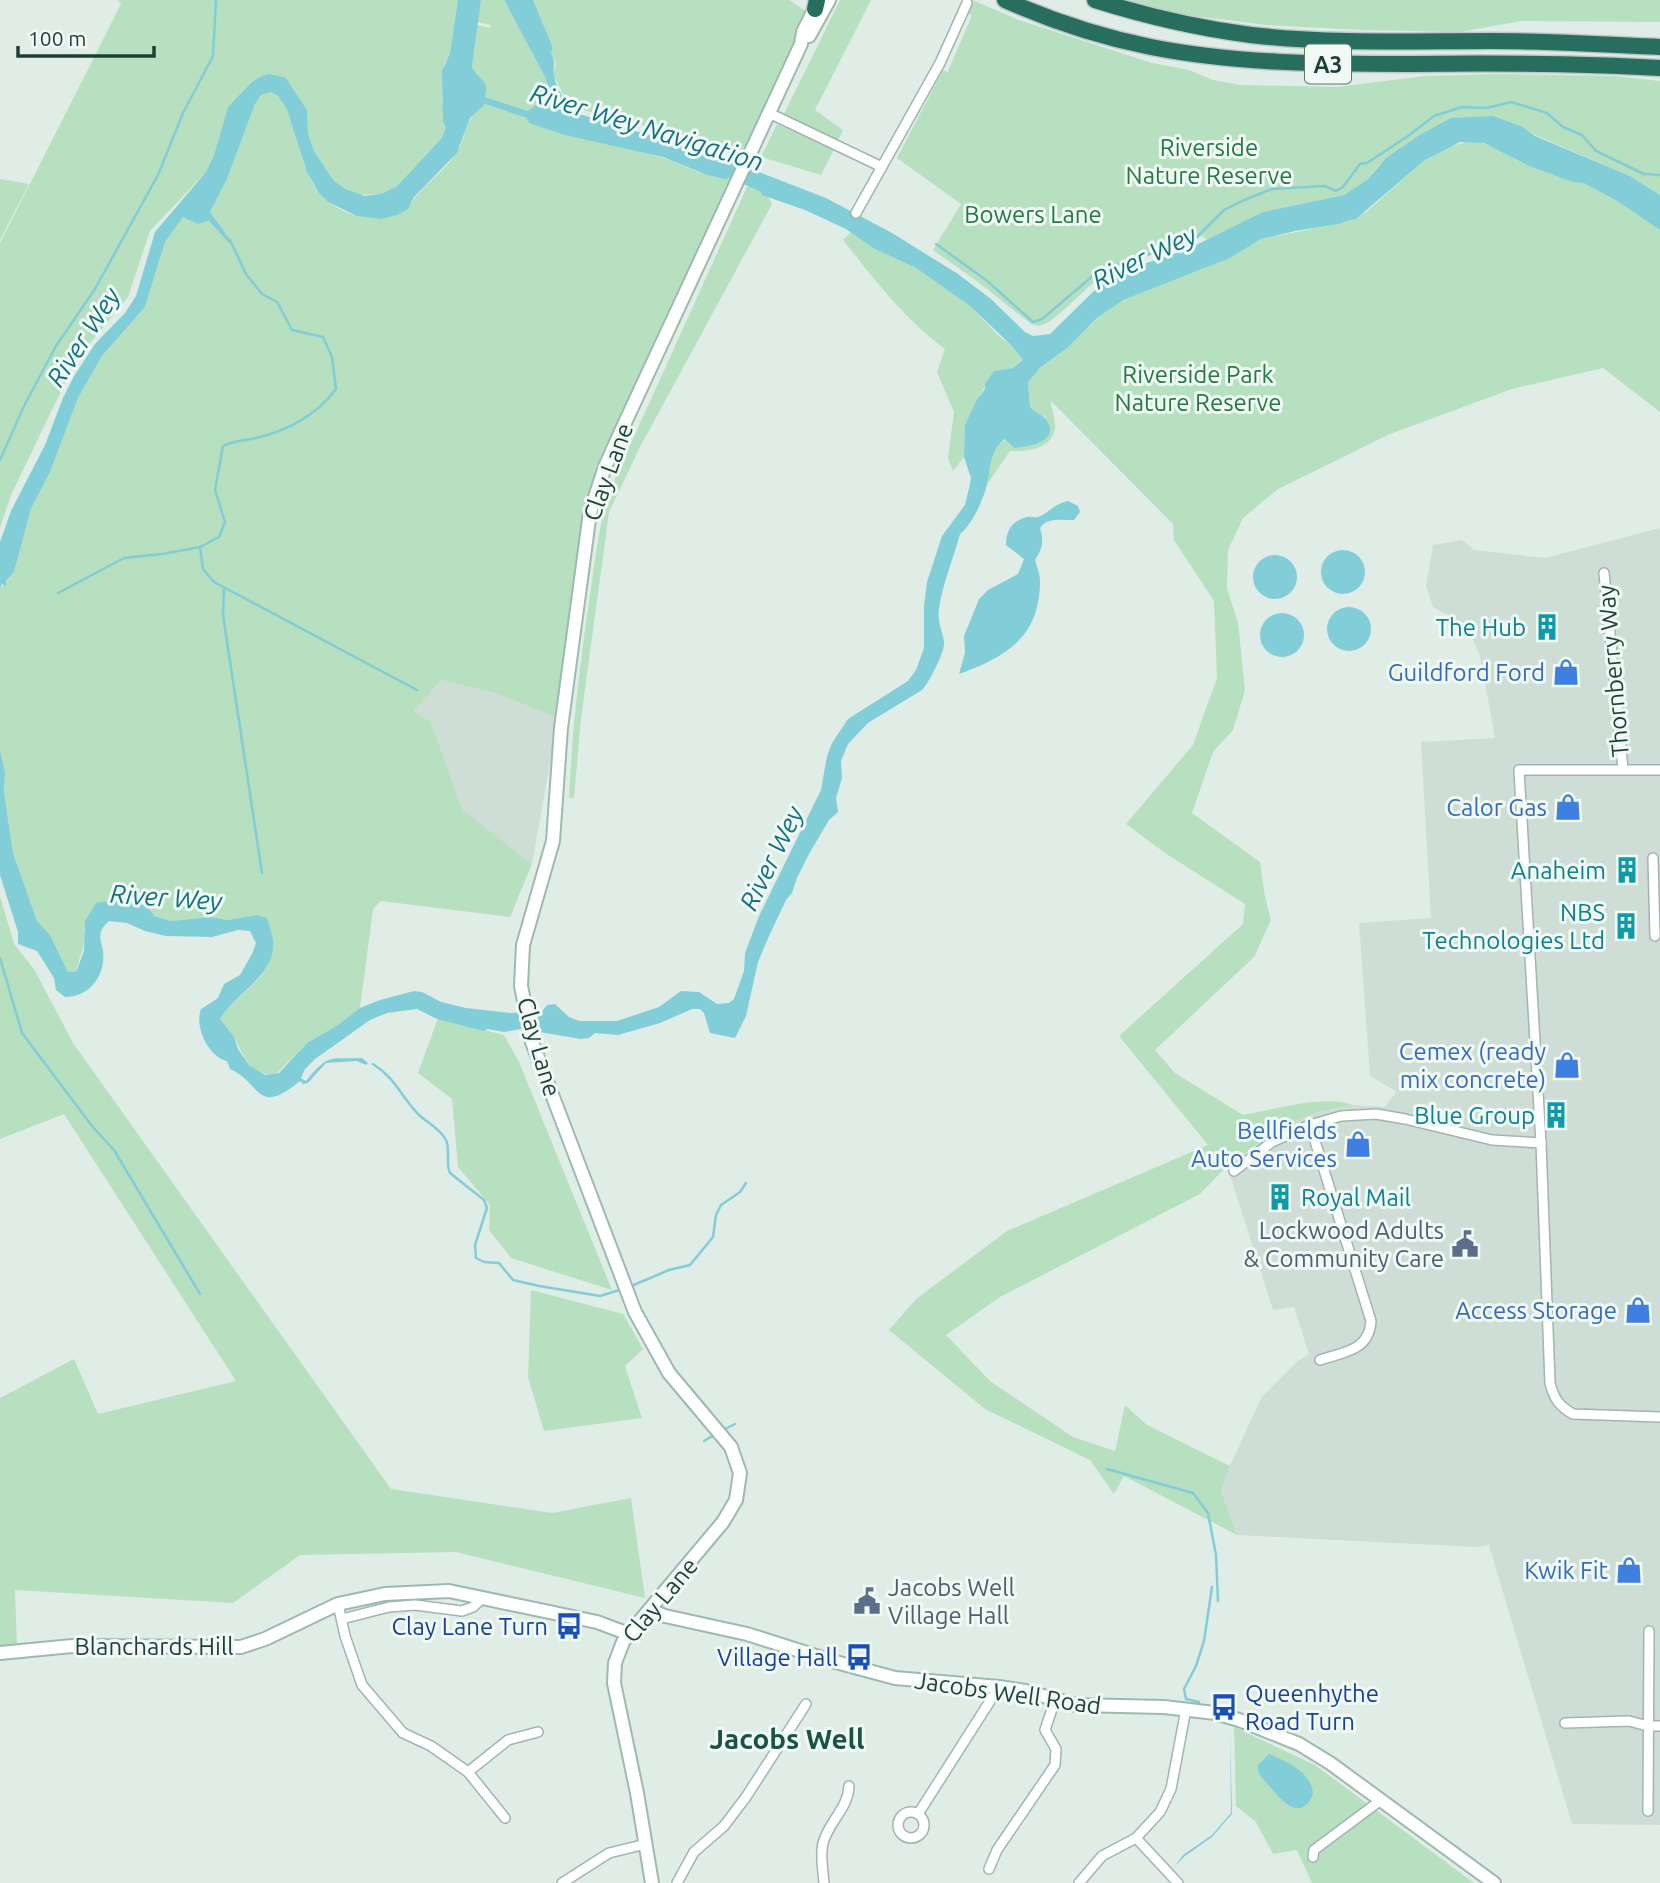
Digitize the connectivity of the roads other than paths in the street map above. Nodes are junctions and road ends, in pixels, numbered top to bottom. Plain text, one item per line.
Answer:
1 (1005, 0) edge
2 (1095, 0) edge
3 (820, 2) edge
4 (967, 3) dead end
5 (1660, 47) edge
6 (1660, 68) edge
7 (769, 113) junction
8 (882, 167) junction
9 (856, 213) dead end
10 (1604, 573) dead end
11 (1623, 769) junction
12 (1660, 770) edge
13 (1653, 858) dead end
14 (1657, 888) edge
15 (1655, 936) dead end
16 (1310, 1125) junction
17 (1541, 1143) junction
18 (1234, 1171) dead end
19 (1320, 1360) dead end
20 (1660, 1417) edge
21 (484, 1597) junction
22 (338, 1604) junction
23 (650, 1610) junction
24 (342, 1619) junction
25 (1649, 1631) dead end
26 (629, 1634) junction
27 (0, 1653) edge
28 (999, 1687) junction
29 (1055, 1700) junction
30 (806, 1704) dead end
31 (1186, 1709) junction
32 (1565, 1723) dead end
33 (1648, 1726) junction
34 (1660, 1726) edge
35 (538, 1732) dead end
36 (468, 1772) junction
37 (849, 1786) dead end
38 (1381, 1800) junction
39 (1648, 1811) dead end
40 (918, 1814) dead end
41 (505, 1818) dead end
42 (1136, 1838) junction
43 (646, 1844) junction
44 (1313, 1857) dead end
45 (989, 1869) dead end
46 (562, 1883) edge
47 (652, 1883) edge
48 (677, 1883) edge
49 (824, 1883) edge
50 (1079, 1883) edge
51 (1178, 1883) edge
52 (1494, 1883) edge

1 - 6 highway, A3
2 - 5 highway, A3
3 - 7 street, Clay Lane
4 - 8 street
7 - 8 street
7 - 23 street, Clay Lane
8 - 9 street
10 - 11 street, Thornberry Way
11 - 12 street
11 - 17 street
13 - 14 street
14 - 15 street
16 - 17 street
16 - 18 street
16 - 19 street
17 - 20 street
21 - 22 street, Blanchards Hill
21 - 24 street
21 - 26 street, Blanchards Hill
22 - 24 street
22 - 27 street, Blanchards Hill
23 - 26 street, Clay Lane
23 - 28 street, Jacobs Well Road
24 - 36 street
25 - 33 street
26 - 43 street, Clay Lane
28 - 29 street, Jacobs Well Road
28 - 40 street
29 - 31 street, Jacobs Well Road
29 - 45 street
30 - 48 street
31 - 38 street, Jacobs Well Road
31 - 42 street
32 - 33 street
33 - 34 street
33 - 39 street
35 - 36 street
36 - 41 street
37 - 49 street
38 - 44 street
38 - 52 street, Jacobs Well Road
42 - 50 street
42 - 51 street
43 - 46 street
43 - 47 street, Clay Lane

